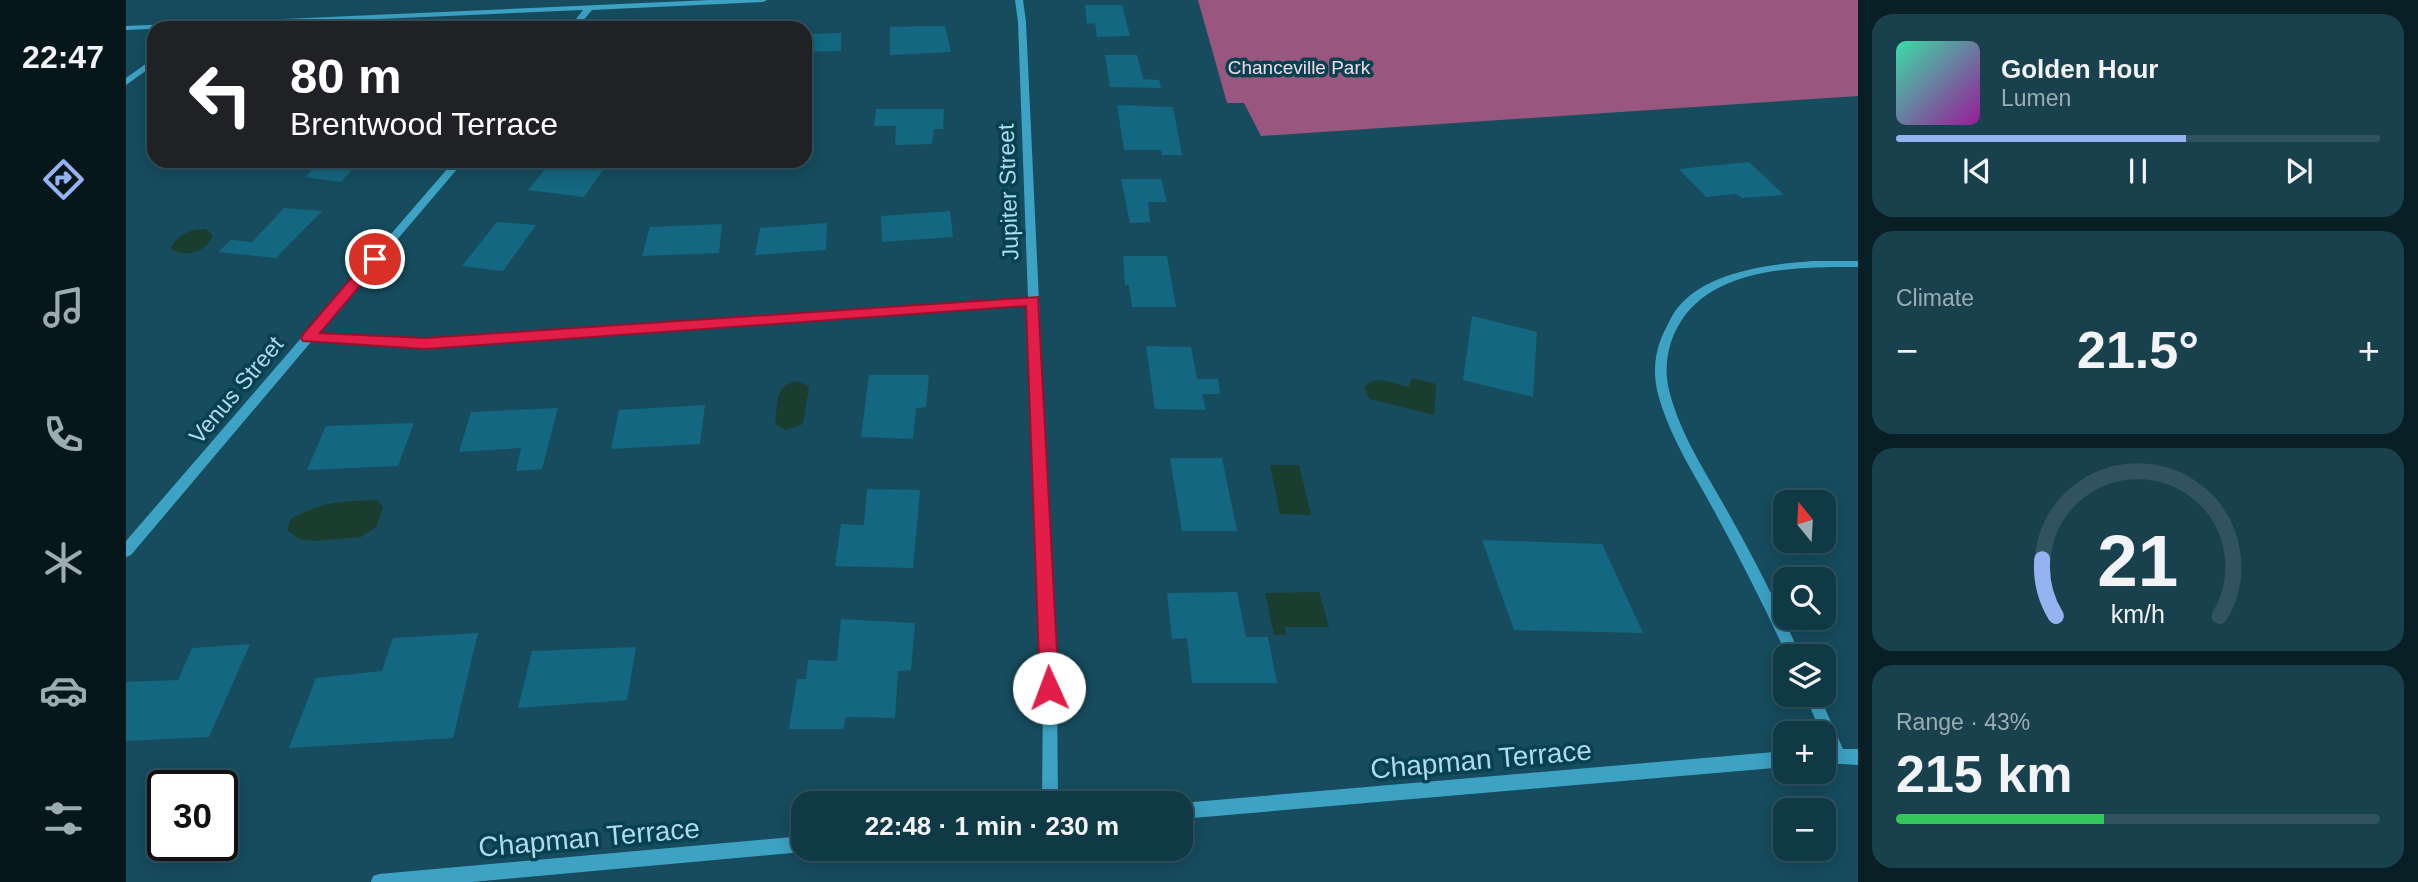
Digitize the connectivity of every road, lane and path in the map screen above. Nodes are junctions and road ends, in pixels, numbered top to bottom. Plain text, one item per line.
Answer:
1 (763, 0) edge
2 (1019, 0) edge
3 (590, 7) junction
4 (303, 21) edge
5 (579, 21) edge
6 (147, 27) edge
7 (126, 28) edge
8 (147, 66) edge
9 (126, 82) edge
10 (453, 168) edge
11 (1858, 264) edge
12 (1033, 301) junction
13 (308, 338) junction
14 (126, 551) edge
15 (1789, 644) edge
16 (1836, 755) edge
17 (1858, 757) edge
18 (1773, 760) edge
19 (1050, 791) edge
20 (1193, 810) edge
21 (791, 845) edge
22 (379, 882) edge

1 - 3 street
2 - 12 street, Jupiter Street
3 - 4 street
3 - 5 street
6 - 7 street
8 - 9 street
10 - 13 street, Venus Street
11 - 15 street
12 - 13 street
12 - 19 street, Jupiter Street
13 - 14 street, Venus Street
16 - 17 street
18 - 20 street, Chapman Terrace
21 - 22 street, Chapman Terrace

